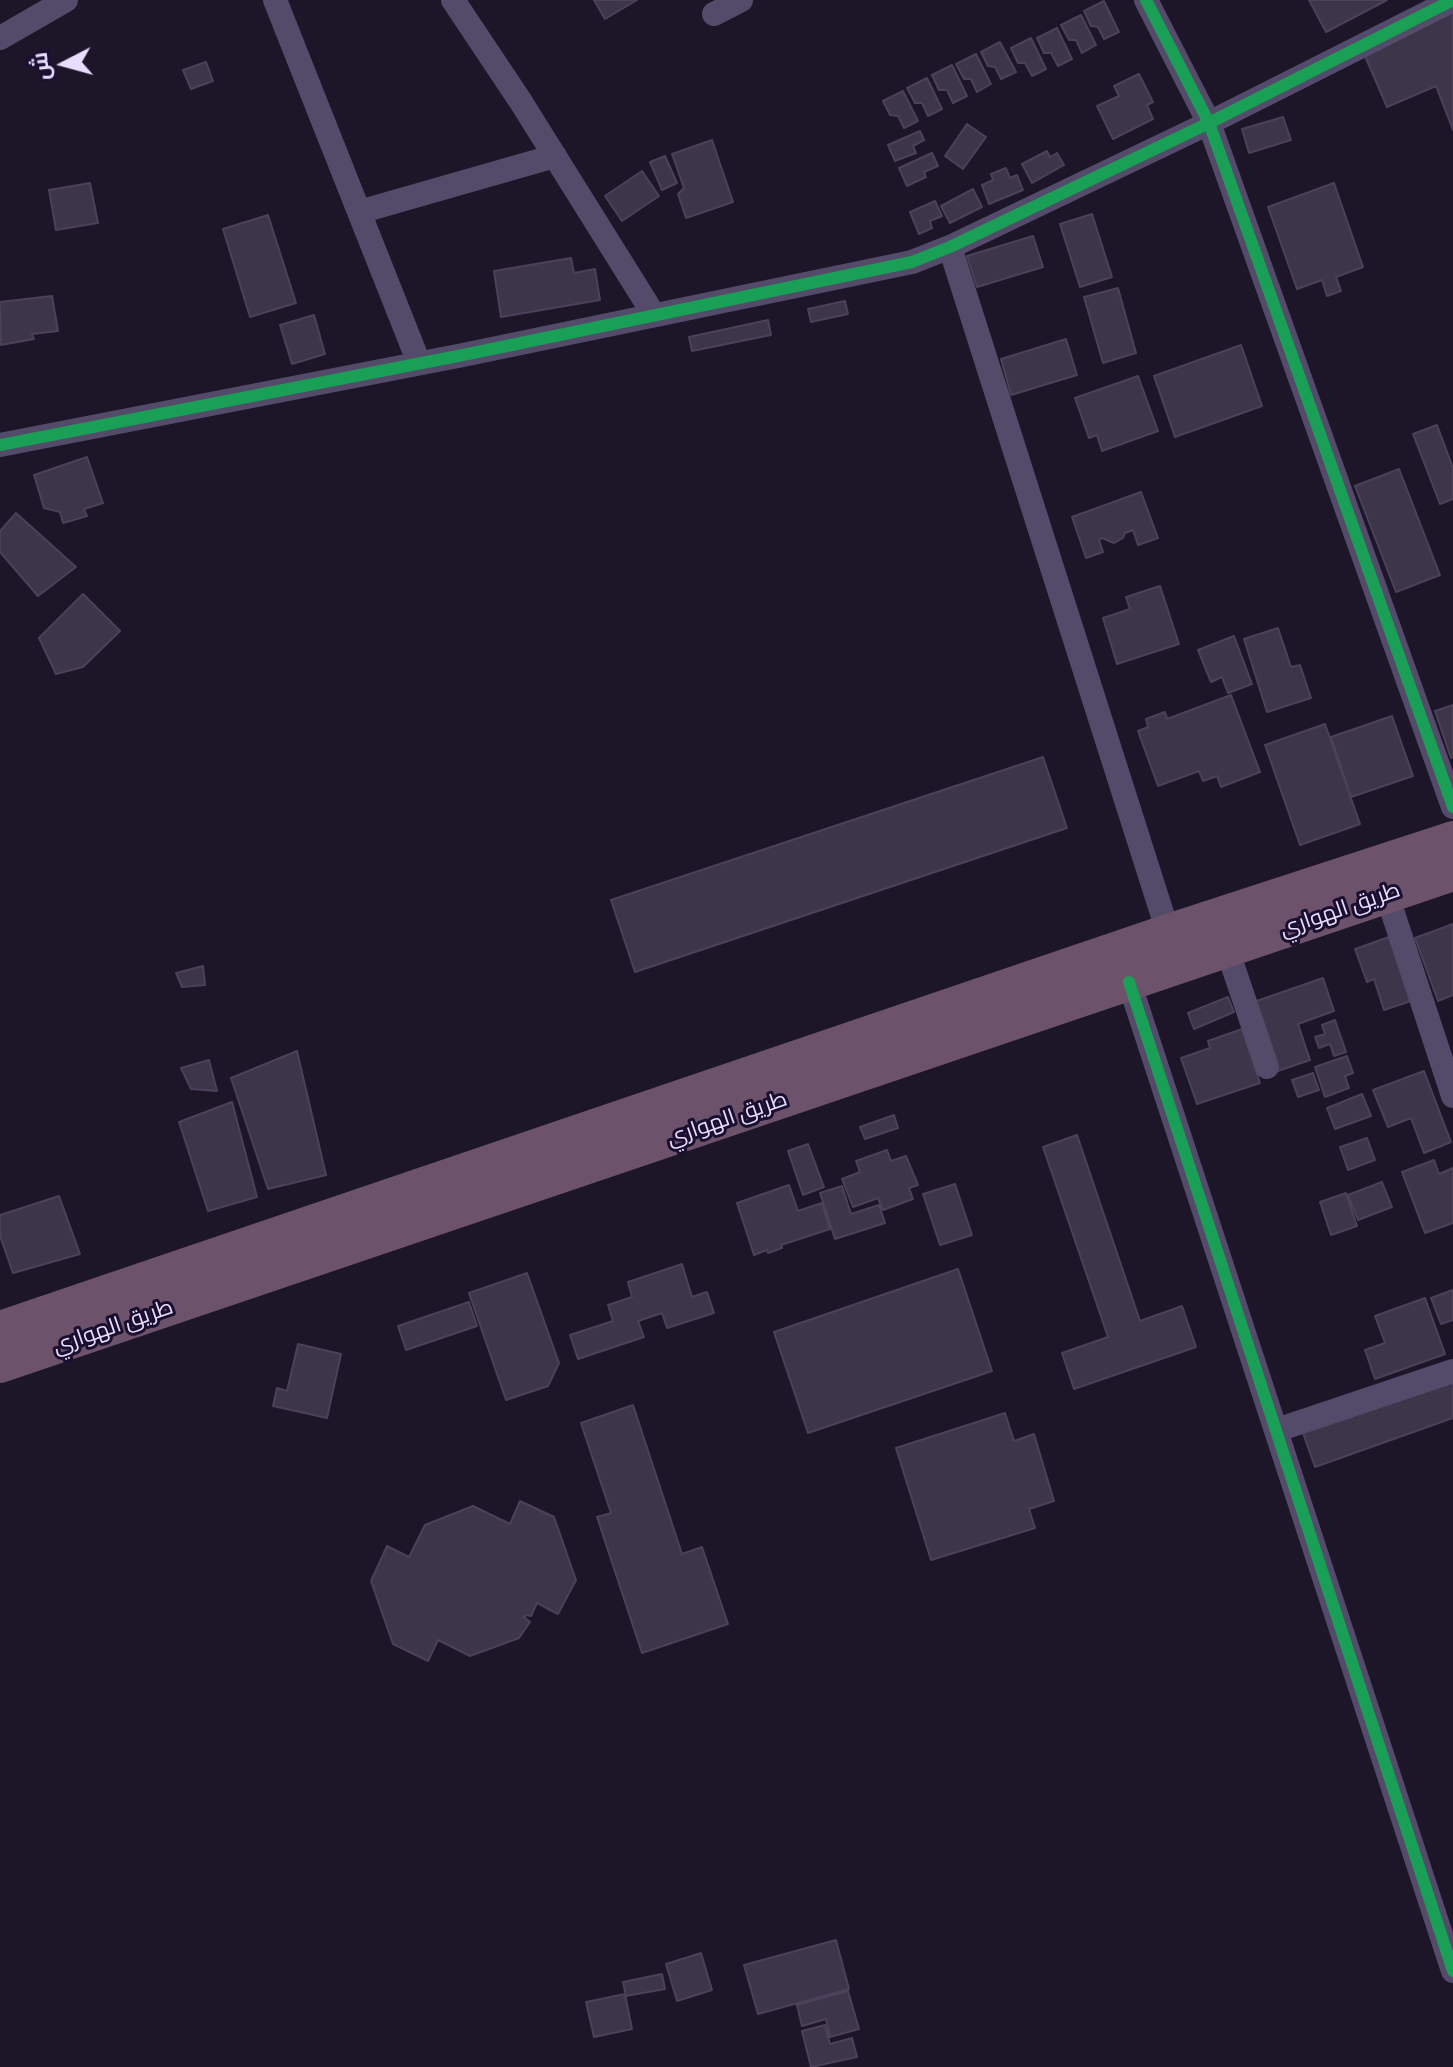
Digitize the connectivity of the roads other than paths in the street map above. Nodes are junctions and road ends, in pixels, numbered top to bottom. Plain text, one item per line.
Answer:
1 (66, 0) edge
2 (275, 0) edge
3 (453, 0) edge
4 (741, 0) edge
5 (1146, 0) edge
6 (1453, 0) edge
7 (714, 14) dead end
8 (0, 38) edge
9 (1209, 123) junction
10 (555, 156) junction
11 (359, 212) junction
12 (950, 247) junction
13 (654, 315) junction
14 (419, 363) junction
15 (0, 445) edge
16 (1453, 807) edge
17 (1453, 839) edge
18 (1453, 873) edge
19 (1387, 895) junction
20 (1168, 932) junction
21 (1227, 949) junction
22 (1129, 982) junction
23 (1267, 1067) dead end
24 (1453, 1096) edge
25 (0, 1329) edge
26 (0, 1365) edge
27 (1453, 1371) edge
28 (1277, 1430) junction
29 (1453, 1971) edge

1 - 8 street
2 - 11 street
3 - 10 street
4 - 7 street
5 - 9 street
6 - 9 street
9 - 12 street
9 - 16 street
10 - 11 street
10 - 13 street
11 - 14 street
12 - 13 street
12 - 20 street
13 - 14 street
14 - 15 street
17 - 20 highway, طريق الهواري
18 - 19 highway, طريق الهواري
19 - 21 highway, طريق الهواري
19 - 24 street
20 - 25 highway, طريق الهواري
21 - 22 highway, طريق الهواري
21 - 23 street
22 - 26 highway, طريق الهواري
22 - 28 street
27 - 28 street
28 - 29 street

